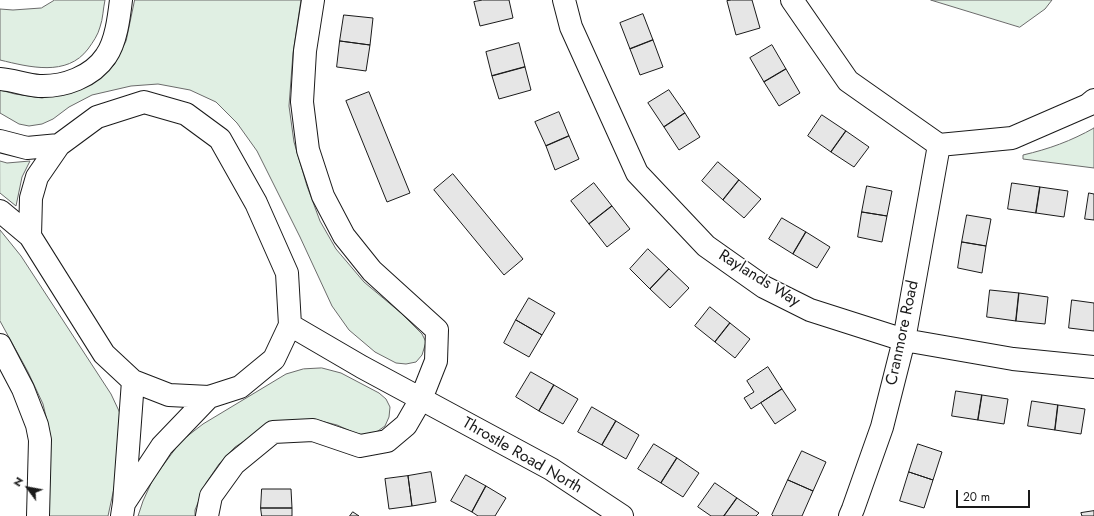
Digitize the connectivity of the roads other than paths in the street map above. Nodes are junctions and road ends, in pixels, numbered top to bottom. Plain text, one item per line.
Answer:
1 (121, 0) edge
2 (313, 0) edge
3 (564, 0) edge
4 (792, 0) edge
5 (0, 79) edge
6 (1094, 100) edge
7 (0, 141) edge
8 (59, 145) junction
9 (939, 145) junction
10 (0, 211) edge
11 (30, 236) junction
12 (290, 325) junction
13 (904, 340) junction
14 (0, 345) edge
15 (1094, 366) edge
16 (133, 380) junction
17 (209, 397) junction
18 (421, 399) junction
19 (123, 509) edge
20 (38, 516) edge
21 (207, 516) edge
22 (622, 516) edge
23 (850, 516) edge

1 - 5 street
2 - 18 street
3 - 13 street, Raylands Way
4 - 9 street
6 - 9 street
7 - 8 street
8 - 11 street
8 - 12 street
9 - 13 street, Cranmore Road
10 - 11 street
11 - 16 street
12 - 17 street
12 - 18 street, Throstle Road North
13 - 15 street, Raylands Way
13 - 23 street, Cranmore Road
14 - 20 street
16 - 17 street
16 - 19 street
17 - 19 street
18 - 21 street
18 - 22 street, Throstle Road North

